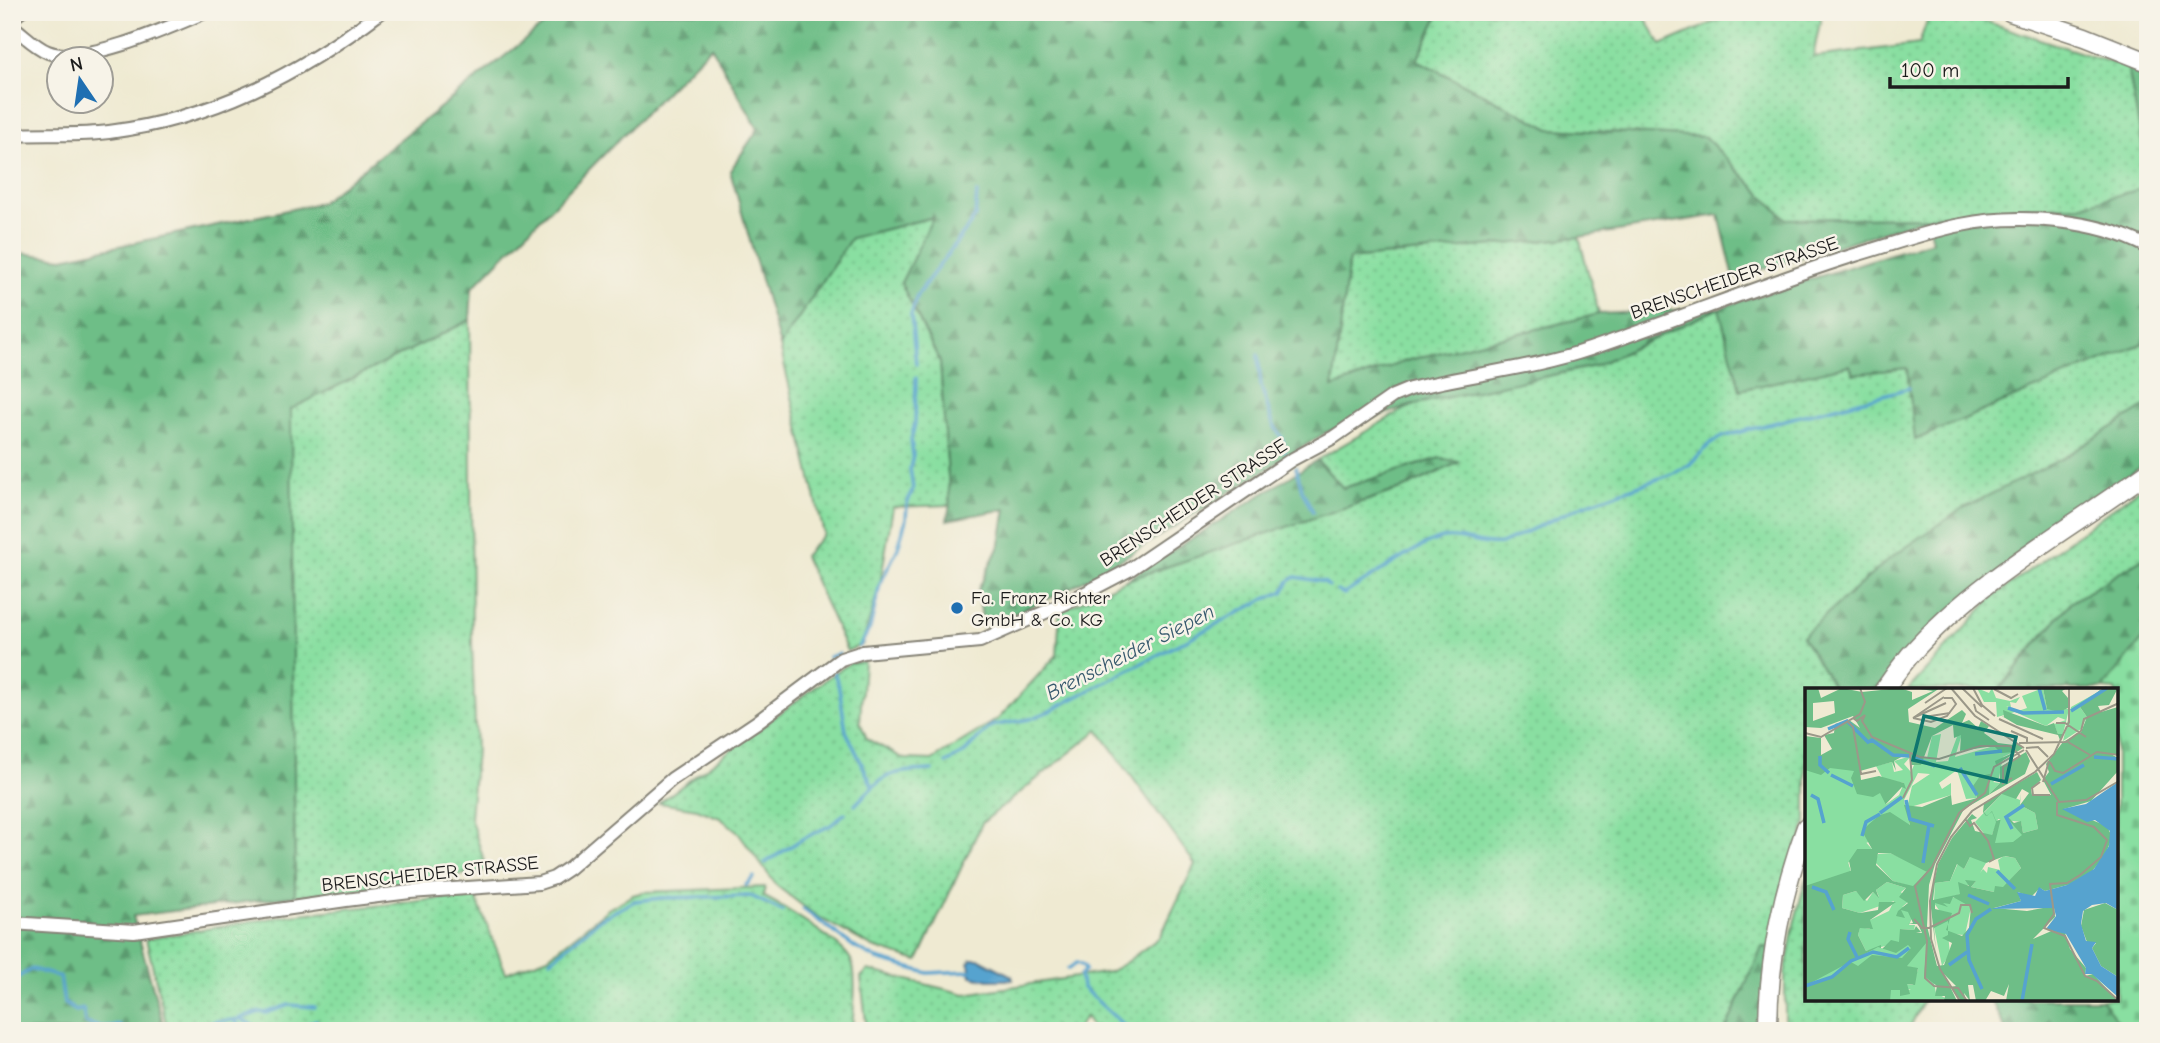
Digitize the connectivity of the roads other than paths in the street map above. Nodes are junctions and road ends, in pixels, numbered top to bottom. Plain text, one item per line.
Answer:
1 (20, 12) edge
2 (205, 12) edge
3 (381, 12) edge
4 (2010, 12) edge
5 (12, 18) edge
6 (12, 26) edge
7 (2148, 62) edge
8 (12, 135) edge
9 (2148, 247) edge
10 (2148, 472) edge
11 (1885, 688) edge
12 (1805, 833) edge
13 (12, 923) edge
14 (1768, 1031) edge

1 - 5 street
2 - 6 street
3 - 8 street
4 - 7 main road
9 - 13 street, BRENSCHEIDER STRASSE
10 - 11 main road
12 - 14 main road

